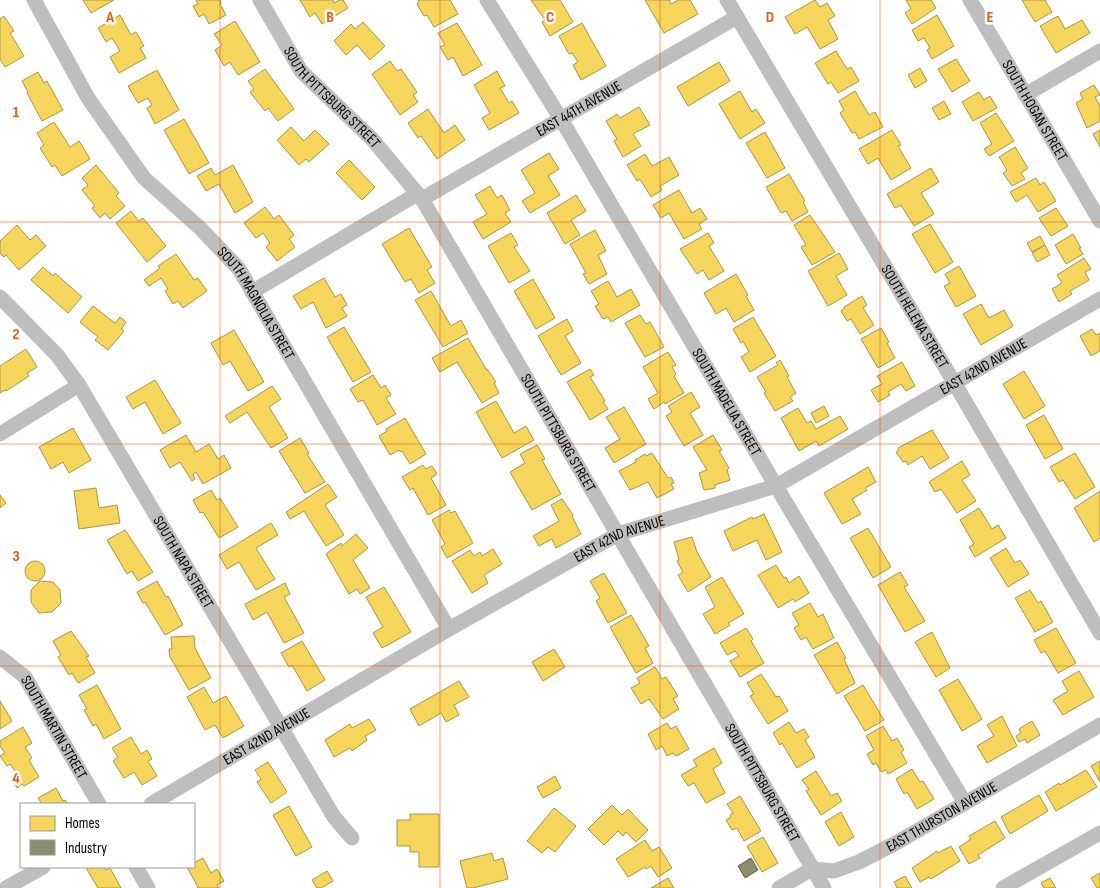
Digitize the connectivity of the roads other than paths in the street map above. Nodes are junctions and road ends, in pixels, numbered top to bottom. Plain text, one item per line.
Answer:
1 (34, 0) edge
2 (260, 0) edge
3 (487, 0) edge
4 (727, 0) edge
5 (970, 0) edge
6 (737, 18) junction
7 (1100, 51) edge
8 (1025, 95) junction
9 (561, 119) junction
10 (419, 197) junction
11 (1100, 220) edge
12 (252, 292) junction
13 (0, 297) edge
14 (1100, 299) edge
15 (955, 384) junction
16 (79, 385) junction
17 (0, 434) edge
18 (776, 486) junction
19 (618, 534) junction
20 (449, 629) junction
21 (1100, 633) edge
22 (0, 657) edge
23 (1100, 725) edge
24 (281, 728) junction
25 (98, 803) edge
26 (153, 803) edge
27 (965, 804) junction
28 (1100, 833) edge
29 (352, 838) dead end
30 (41, 868) edge
31 (137, 868) edge
32 (812, 868) junction
33 (6, 888) edge
34 (148, 888) edge
35 (778, 888) edge
36 (824, 888) edge
37 (1003, 888) edge

1 - 12 street, SOUTH MAGNOLIA STREET
2 - 10 street, SOUTH PITTSBURG STREET
3 - 9 street, SOUTH MADELIA STREET
4 - 6 street, SOUTH HELENA STREET
5 - 8 street, SOUTH HOGAN STREET
6 - 9 street, EAST 44TH AVENUE
6 - 15 street, SOUTH HELENA STREET
7 - 8 street
8 - 11 street, SOUTH HOGAN STREET
9 - 10 street, EAST 44TH AVENUE
9 - 18 street, SOUTH MADELIA STREET
10 - 12 street, EAST 44TH AVENUE
10 - 19 street, SOUTH PITTSBURG STREET
12 - 20 street, SOUTH MAGNOLIA STREET
13 - 16 street, SOUTH NAPA STREET
14 - 15 street, EAST 42ND AVENUE
15 - 18 street, EAST 42ND AVENUE
15 - 21 street, SOUTH HELENA STREET
16 - 17 street
16 - 24 street, SOUTH NAPA STREET
18 - 19 street, EAST 42ND AVENUE
18 - 27 street, SOUTH MADELIA STREET
19 - 20 street, EAST 42ND AVENUE
19 - 32 street, SOUTH PITTSBURG STREET
20 - 24 street, EAST 42ND AVENUE
22 - 25 street, SOUTH MARTIN STREET
23 - 27 street, EAST THURSTON AVENUE
24 - 26 street, EAST 42ND AVENUE
24 - 29 street, SOUTH NAPA STREET
27 - 32 street, EAST THURSTON AVENUE
28 - 37 street
30 - 33 street
31 - 34 street
32 - 35 street
32 - 36 street, SOUTH PITTSBURG STREET

